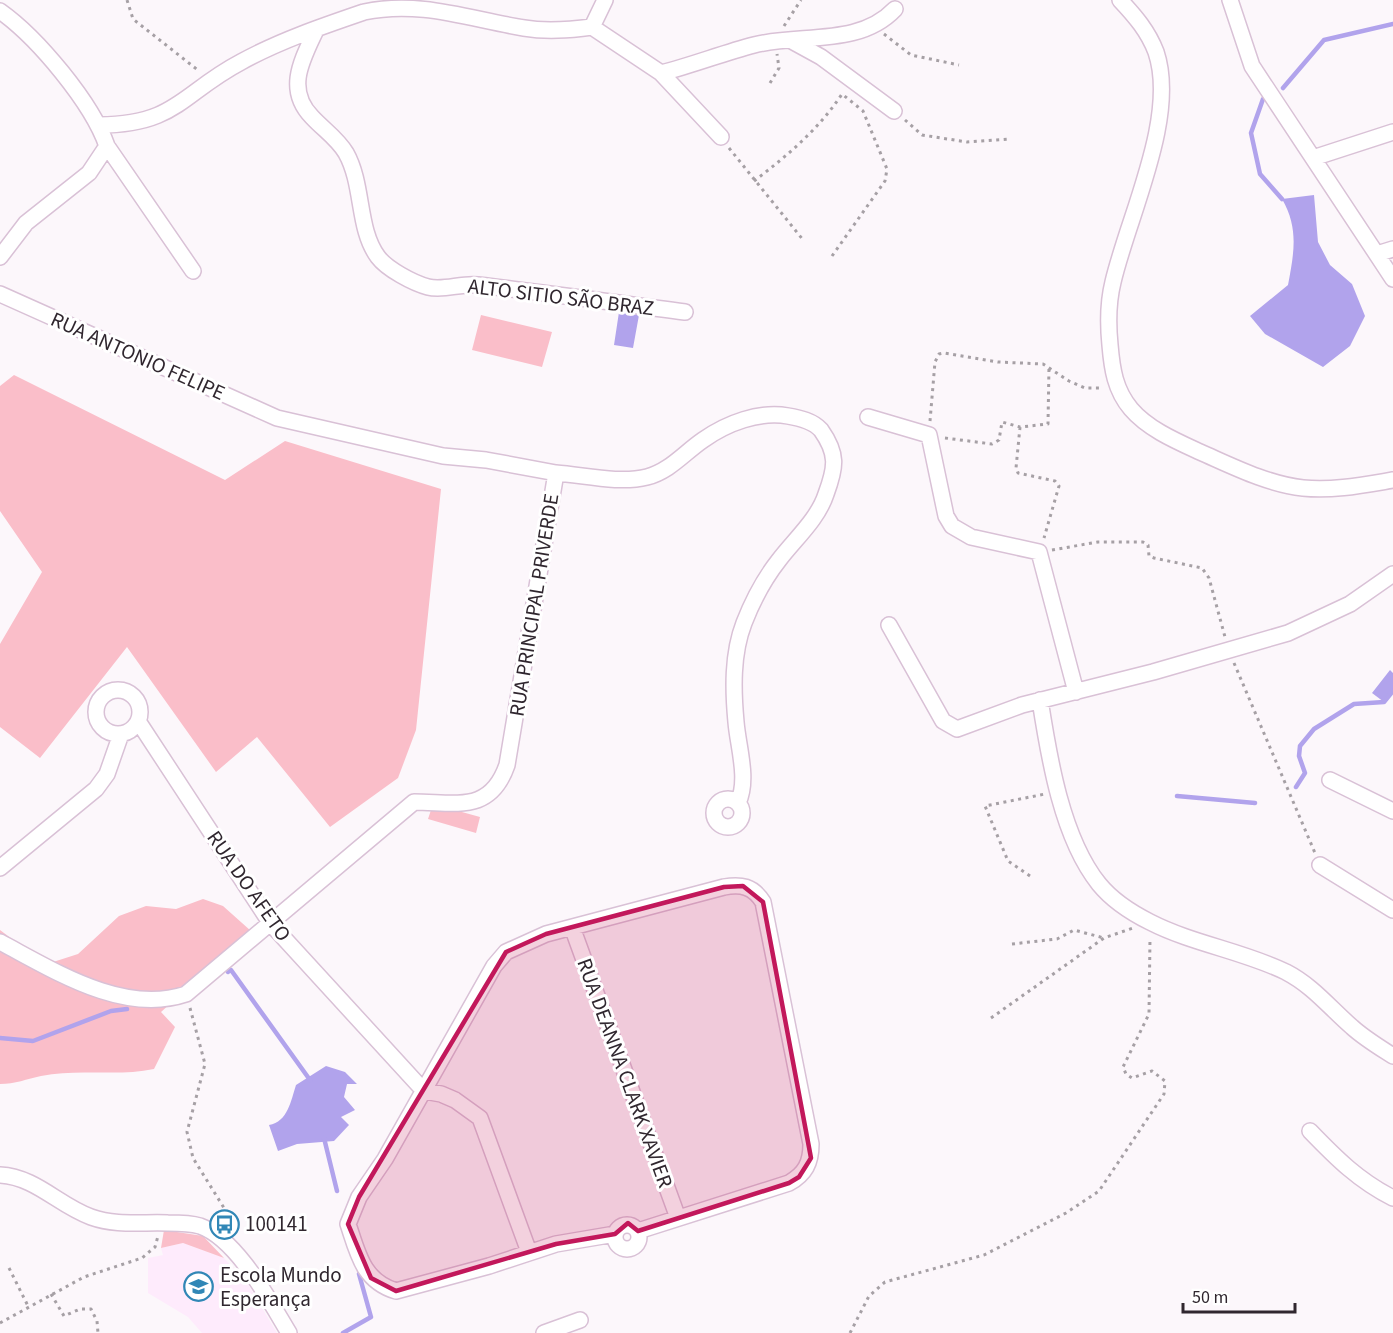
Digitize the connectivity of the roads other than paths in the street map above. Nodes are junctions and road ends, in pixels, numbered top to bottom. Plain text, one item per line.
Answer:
1 (605, 0) edge
2 (1120, 0) edge
3 (1230, 0) edge
4 (895, 9) dead end
5 (0, 10) edge
6 (592, 27) junction
7 (316, 30) junction
8 (790, 40) junction
9 (661, 73) junction
10 (894, 111) road end
11 (99, 125) junction
12 (1393, 132) edge
13 (721, 137) road end
14 (107, 146) junction
15 (1313, 158) junction
16 (1393, 249) edge
17 (1377, 254) junction
18 (0, 256) edge
19 (193, 271) dead end
20 (1393, 279) edge
21 (0, 294) edge
22 (685, 312) dead end
23 (868, 417) dead end
24 (277, 418) joint
25 (556, 473) junction
26 (1393, 480) edge
27 (1393, 574) edge
28 (889, 625) dead end
29 (1076, 692) junction
30 (1040, 700) junction
31 (138, 721) junction
32 (121, 734) junction
33 (1330, 780) dead end
34 (738, 803) dead end
35 (1393, 811) edge
36 (1320, 865) road end
37 (0, 868) edge
38 (1393, 910) edge
39 (271, 924) junction
40 (572, 927) junction
41 (0, 942) edge
42 (1393, 1056) edge
43 (424, 1091) junction
44 (1310, 1131) dead end
45 (0, 1175) edge
46 (1393, 1198) edge
47 (678, 1218) junction
48 (529, 1252) junction
49 (580, 1320) dead end
50 (290, 1333) edge
51 (544, 1333) edge

1 - 6 street
2 - 26 street
3 - 15 street
4 - 8 street
5 - 11 street
6 - 7 street
6 - 9 street
7 - 11 street
7 - 22 street, ALTO SITIO SÃO BRAZ
8 - 9 street
8 - 10 street
9 - 13 street
11 - 14 street
12 - 15 street
14 - 18 street
14 - 19 street
15 - 17 street
16 - 17 street
17 - 20 street
21 - 24 street, RUA ANTONIO FELIPE
23 - 29 street
24 - 25 street, RUA PRINCIPAL PRIVERDE
25 - 34 street
25 - 39 street, RUA PRINCIPAL PRIVERDE
27 - 29 street
28 - 30 street
29 - 30 street
30 - 42 street
31 - 32 street
31 - 32 street, RUA DO AFETO
31 - 39 street, RUA DO AFETO
32 - 37 street
33 - 35 street
36 - 38 street
39 - 41 street
39 - 43 street, RUA DO AFETO
40 - 43 street
40 - 47 street, RUA DEANNA CLARK XAVIER
40 - 47 street
43 - 48 street
43 - 48 street
44 - 46 street
45 - 50 street
47 - 48 street
49 - 51 street

